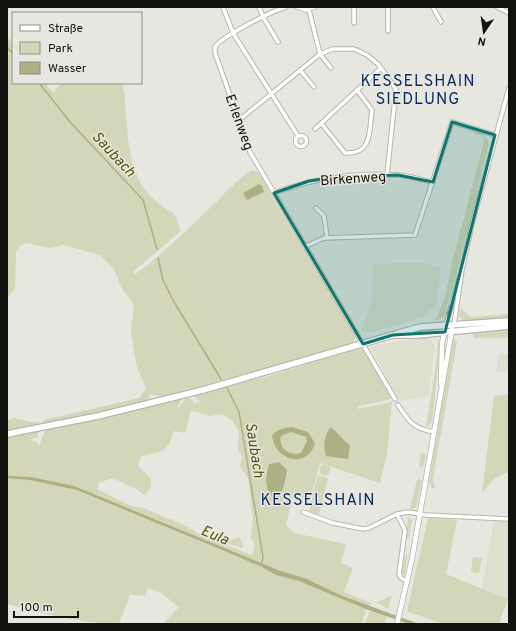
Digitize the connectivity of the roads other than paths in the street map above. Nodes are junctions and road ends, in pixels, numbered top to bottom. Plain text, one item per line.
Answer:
1 (223, 7) edge
2 (260, 7) edge
3 (286, 7) edge
4 (297, 7) edge
5 (315, 7) edge
6 (354, 7) edge
7 (388, 7) edge
8 (433, 7) edge
9 (497, 7) edge
10 (309, 10) junction
11 (509, 13) edge
12 (263, 17) junction
13 (354, 22) dead end
14 (441, 22) dead end
15 (388, 30) dead end
16 (233, 33) junction
17 (278, 42) dead end
18 (320, 54) junction
19 (331, 68) dead end
20 (382, 68) junction
21 (300, 70) junction
22 (314, 87) dead end
23 (509, 88) edge
24 (357, 90) junction
25 (271, 94) junction
26 (238, 121) junction
27 (321, 123) junction
28 (315, 129) dead end
29 (495, 135) junction
30 (298, 136) dead end
31 (387, 175) junction
32 (433, 182) junction
33 (274, 193) junction
34 (316, 208) dead end
35 (327, 238) junction
36 (306, 246) junction
37 (462, 270) junction
38 (509, 321) edge
39 (446, 324) junction
40 (454, 324) junction
41 (509, 326) edge
42 (452, 331) junction
43 (445, 332) junction
44 (392, 335) junction
45 (363, 344) junction
46 (441, 387) junction
47 (395, 399) dead end
48 (398, 405) dead end
49 (434, 432) junction
50 (7, 434) edge
51 (303, 512) dead end
52 (397, 514) junction
53 (420, 514) junction
54 (509, 519) edge
55 (407, 581) junction
56 (398, 624) edge

1 - 16 street
2 - 12 street
3 - 12 street
4 - 10 street
5 - 10 street
6 - 13 street
7 - 15 street
8 - 14 street
9 - 11 street
10 - 18 street
12 - 16 street
12 - 17 street
16 - 25 street
16 - 26 street, Erlenweg
18 - 19 street
18 - 20 street
18 - 21 street
20 - 24 street
20 - 31 street
21 - 22 street
21 - 25 street
23 - 29 street
24 - 27 street
24 - 27 street
25 - 26 street
25 - 30 street
26 - 33 street, Erlenweg
27 - 28 street
29 - 32 street
29 - 37 street
31 - 32 street, Birkenweg
31 - 33 street, Birkenweg
32 - 35 street
33 - 36 street, Erlenweg
34 - 35 street
35 - 36 street
36 - 45 street, Erlenweg
37 -> 39 street
37 - 40 street
38 - 40 main road
39 - 40 main road
39 - 43 main road
39 - 44 main road
40 - 42 main road
41 - 42 main road
42 - 43 main road
42 - 46 main road
43 - 44 main road
43 - 46 main road
44 - 45 main road
45 - 47 street
45 - 50 main road
46 - 49 main road
48 - 49 street
49 - 53 main road
51 - 52 street
52 - 53 street
52 - 55 street
53 - 54 street
53 - 55 main road
55 - 56 main road

